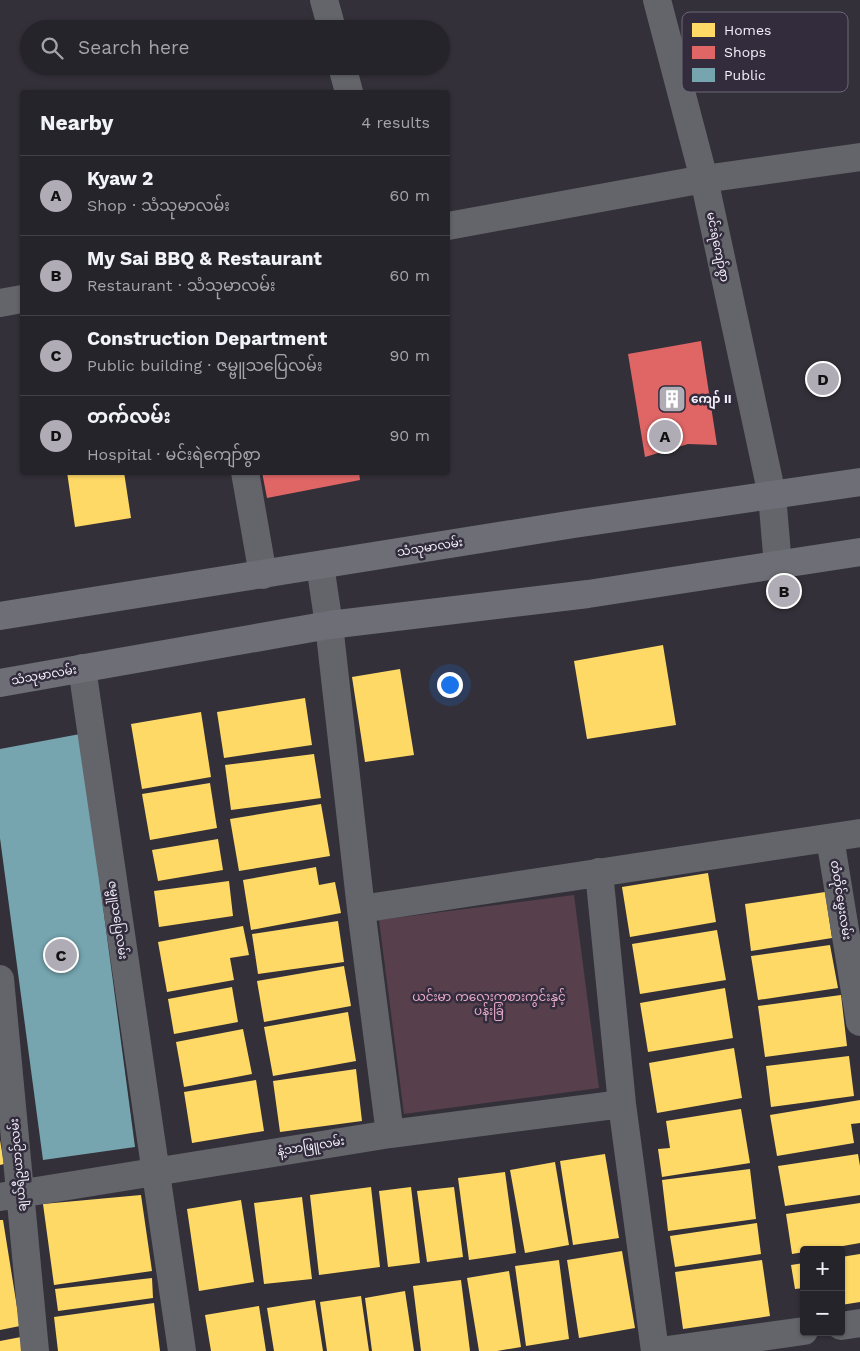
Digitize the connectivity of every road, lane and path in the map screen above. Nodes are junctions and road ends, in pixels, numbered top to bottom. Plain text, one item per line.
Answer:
1 (324, 0) edge
2 (657, 0) edge
3 (330, 20) edge
4 (344, 75) edge
5 (348, 90) edge
6 (860, 157) edge
7 (704, 179) junction
8 (450, 226) edge
9 (20, 299) edge
10 (0, 303) edge
11 (246, 475) edge
12 (860, 482) edge
13 (772, 496) junction
14 (860, 552) edge
15 (320, 565) junction
16 (778, 566) junction
17 (263, 575) junction
18 (0, 616) edge
19 (329, 626) junction
20 (82, 668) junction
21 (0, 683) edge
22 (860, 833) edge
23 (830, 838) junction
24 (599, 872) junction
25 (361, 909) junction
26 (0, 979) edge
27 (860, 1022) edge
28 (622, 1104) junction
29 (390, 1134) junction
30 (155, 1171) junction
31 (10, 1195) edge
32 (860, 1323) edge
33 (845, 1325) edge
34 (800, 1332) edge
35 (35, 1351) edge
36 (182, 1351) edge
37 (655, 1351) edge
38 (660, 1351) edge

1 - 3 street
2 - 7 street, မင်းရဲကျော်စွာ
4 - 5 street
6 - 7 street
7 - 8 street
7 - 13 street, မင်းရဲကျော်စွာ
9 - 10 street
11 - 17 street
12 - 13 main road, သံသုမာလမ်း
13 - 15 main road, သံသုမာလမ်း
13 - 16 street, မင်းရဲကျော်စွာ
14 - 16 main road, သံသုမာလမ်း
15 - 17 main road, သံသုမာလမ်း
15 - 19 street
16 - 19 main road, သံသုမာလမ်း
17 - 18 main road, သံသုမာလမ်း
19 - 20 main road, သံသုမာလမ်း
19 - 25 street
20 - 21 main road, သံသုမာလမ်း
20 - 30 street, ဇမ္ဗူသပြေလမ်း
22 - 23 street
23 - 24 street
23 - 27 street, တံတိုင်မွှေးလမ်း
24 - 25 street
24 - 28 street
25 - 29 street
26 - 31 street, ချယ်ရီဥယာဉ်လမ်း
28 - 29 street, နံ့သာဖြူလမ်း
28 - 37 street
29 - 30 street, နံ့သာဖြူလမ်း
30 - 31 street, နံ့သာဖြူလမ်း
30 - 36 street, ဇမ္ဗူသပြေလမ်း
31 - 35 street, ချယ်ရီဥယာဉ်လမ်း
32 - 33 street
34 - 38 street

